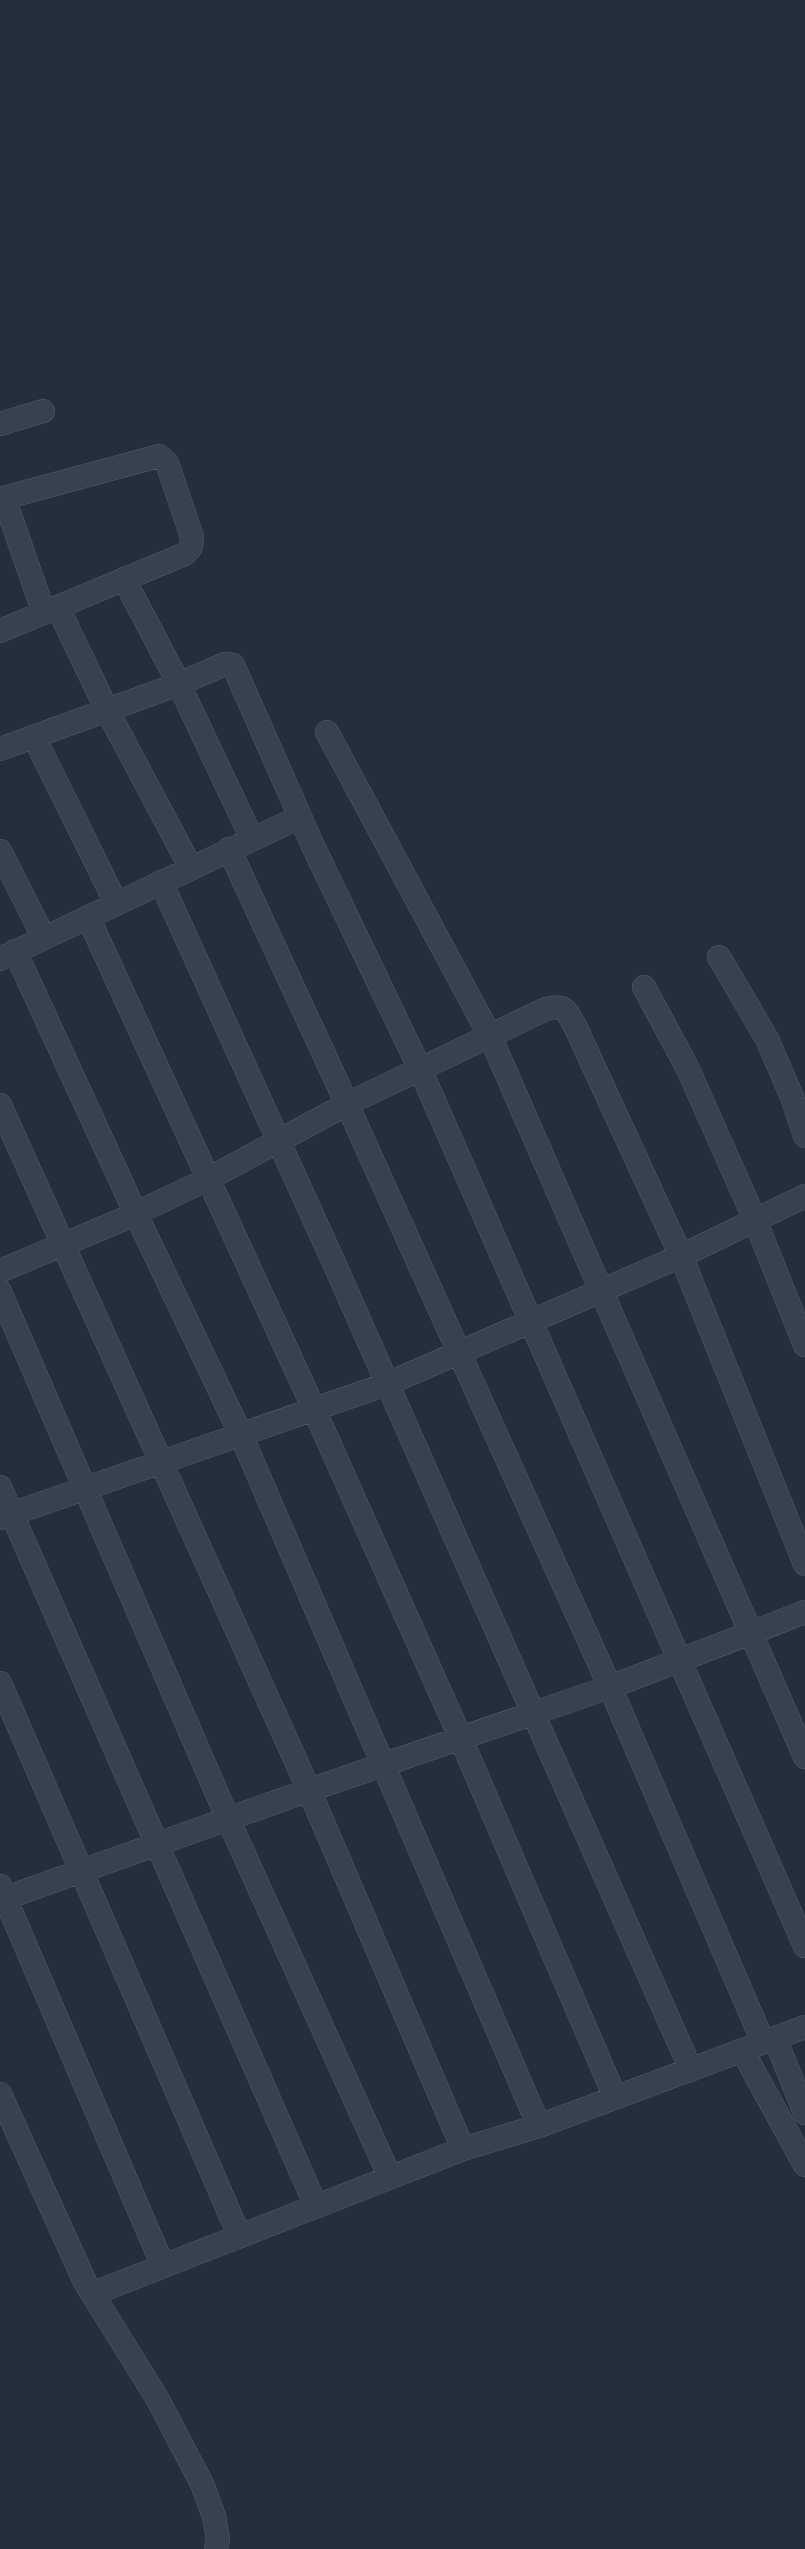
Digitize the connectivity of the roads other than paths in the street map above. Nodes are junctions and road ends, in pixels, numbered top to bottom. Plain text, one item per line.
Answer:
1 (43, 411) dead end
2 (0, 424) edge
3 (2, 498) edge
4 (124, 579) junction
5 (51, 610) junction
6 (0, 631) edge
7 (179, 684) junction
8 (107, 710) junction
9 (327, 732) dead end
10 (34, 737) junction
11 (0, 749) edge
12 (300, 817) junction
13 (252, 839) junction
14 (229, 849) junction
15 (0, 851) edge
16 (191, 868) junction
17 (161, 882) junction
18 (116, 903) junction
19 (88, 917) junction
20 (44, 938) junction
21 (8, 955) edge
22 (719, 957) dead end
23 (644, 987) dead end
24 (490, 1036) junction
25 (420, 1069) junction
26 (347, 1104) junction
27 (0, 1105) edge
28 (805, 1136) edge
29 (279, 1141) junction
30 (208, 1179) junction
31 (805, 1196) edge
32 (136, 1213) junction
33 (755, 1220) junction
34 (65, 1244) junction
35 (681, 1256) junction
36 (0, 1271) edge
37 (600, 1290) junction
38 (0, 1292) edge
39 (531, 1320) junction
40 (805, 1345) edge
41 (458, 1352) junction
42 (387, 1384) junction
43 (314, 1409) junction
44 (241, 1435) junction
45 (163, 1462) junction
46 (0, 1487) edge
47 (86, 1489) junction
48 (6, 1516) edge
49 (805, 1564) edge
50 (805, 1612) edge
51 (752, 1633) junction
52 (681, 1659) junction
53 (0, 1683) edge
54 (610, 1687) junction
55 (534, 1714) junction
56 (461, 1739) junction
57 (805, 1757) edge
58 (382, 1766) junction
59 (309, 1790) junction
60 (228, 1819) junction
61 (156, 1844) junction
62 (82, 1870) junction
63 (2, 1895) edge
64 (805, 1946) edge
65 (805, 2027) edge
66 (760, 2043) junction
67 (691, 2070) junction
68 (0, 2094) edge
69 (615, 2097) junction
70 (805, 2113) edge
71 (539, 2126) junction
72 (463, 2149) junction
73 (805, 2165) edge
74 (390, 2177) junction
75 (316, 2206) junction
76 (239, 2235) junction
77 (163, 2266) junction
78 (92, 2294) junction
79 (216, 2549) edge

1 - 2 street
3 - 4 street
3 - 5 street
4 - 5 street
4 - 7 street
5 - 6 street
5 - 8 street
7 - 8 street
7 - 12 street
7 - 13 street
8 - 10 street
8 - 16 street
9 - 24 street
10 - 11 street
10 - 18 street
12 - 13 street
12 - 25 street
13 - 14 street
14 - 16 street
14 - 26 street
15 - 20 street
16 - 17 street
17 - 18 street
17 - 29 street
18 - 19 street
19 - 20 street
19 - 30 street
20 - 21 street
21 - 32 street
22 - 28 street
23 - 33 street
24 - 25 street
24 - 35 street
24 - 37 street
25 - 26 street
25 - 39 street
26 - 29 street
26 - 41 street
27 - 34 street
29 - 30 street
29 - 42 street
30 - 32 street
30 - 43 street
31 - 33 street
32 - 34 street
32 - 44 street
33 - 35 street
33 - 40 street
34 - 36 street
34 - 45 street
35 - 37 street
35 - 49 street
37 - 39 street
37 - 51 street
38 - 47 street
39 - 41 street
39 - 52 street
41 - 42 street
41 - 54 street
42 - 43 street
42 - 55 street
43 - 44 street
43 - 56 street
44 - 45 street
44 - 58 street
45 - 47 street
45 - 59 street
46 - 48 street
47 - 48 street
47 - 60 street
48 - 61 street
50 - 51 street
51 - 52 street
51 - 57 street
52 - 54 street
52 - 64 street
53 - 62 street
54 - 55 street
54 - 66 street
55 - 56 street
55 - 67 street
56 - 58 street
56 - 69 street
58 - 59 street
58 - 71 street
59 - 60 street
59 - 72 street
60 - 61 street
60 - 74 street
61 - 62 street
61 - 75 street
62 - 63 street
62 - 76 street
63 - 77 street
65 - 66 street
66 - 67 street
66 - 70 street
66 - 73 street
67 - 69 street
68 - 78 street
69 - 71 street
71 - 72 street
72 - 74 street
74 - 75 street
75 - 76 street
76 - 77 street
77 - 78 street
78 - 79 street

